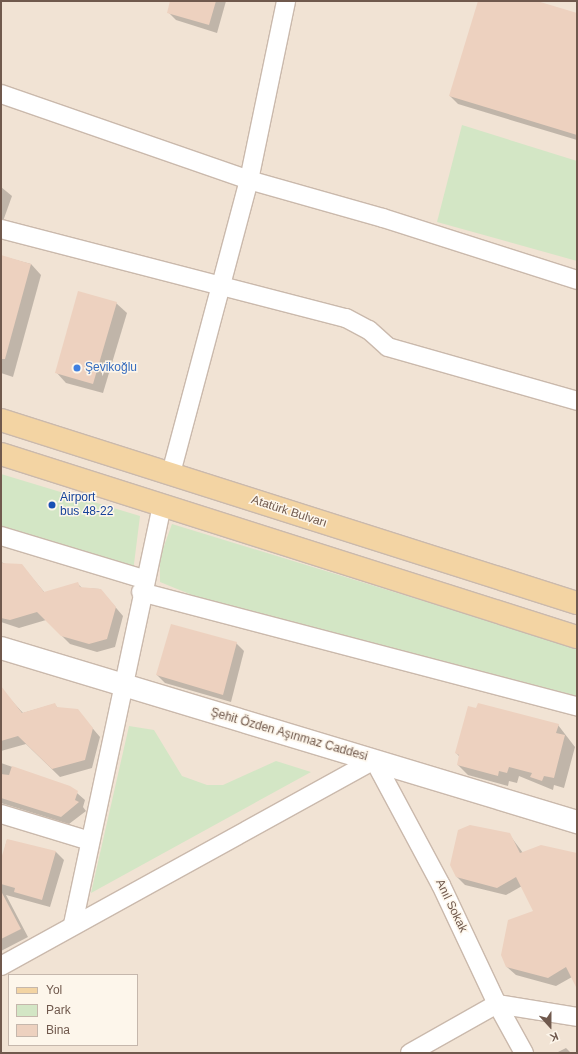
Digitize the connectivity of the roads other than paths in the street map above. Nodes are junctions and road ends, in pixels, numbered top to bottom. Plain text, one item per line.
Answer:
1 (286, 1) edge
2 (1, 94) edge
3 (249, 180) junction
4 (1, 228) edge
5 (577, 280) edge
6 (221, 287) junction
7 (577, 401) edge
8 (1, 420) edge
9 (1, 454) edge
10 (171, 473) junction
11 (162, 505) junction
12 (1, 536) edge
13 (142, 586) junction
14 (577, 603) edge
15 (577, 637) edge
16 (1, 648) edge
17 (120, 687) junction
18 (577, 706) edge
19 (374, 760) junction
20 (1, 814) edge
21 (577, 822) edge
22 (90, 842) junction
23 (73, 924) junction
24 (1, 966) edge
25 (497, 1004) junction
26 (577, 1017) edge
27 (410, 1053) edge
28 (524, 1053) edge

1 - 3 street
2 - 3 street
3 - 5 street
3 - 6 street
4 - 6 street
6 - 7 street
6 - 10 street
8 - 10 main road, Atatürk Bulvarı
9 - 11 main road
10 - 11 main road
10 - 14 main road, Atatürk Bulvarı
11 - 13 street
11 - 15 main road
12 - 13 street
13 - 17 street
13 - 18 street
16 - 17 street, Şehit Özden Aşınmaz Caddesi
17 - 19 street, Şehit Özden Aşınmaz Caddesi
17 - 22 street
19 - 21 street, Şehit Özden Aşınmaz Caddesi
19 - 23 street
19 - 25 street, Anıl Sokak
20 - 22 street
22 - 23 street
23 - 24 street
25 - 26 street
25 - 27 street
25 - 28 street, Anıl Sokak

